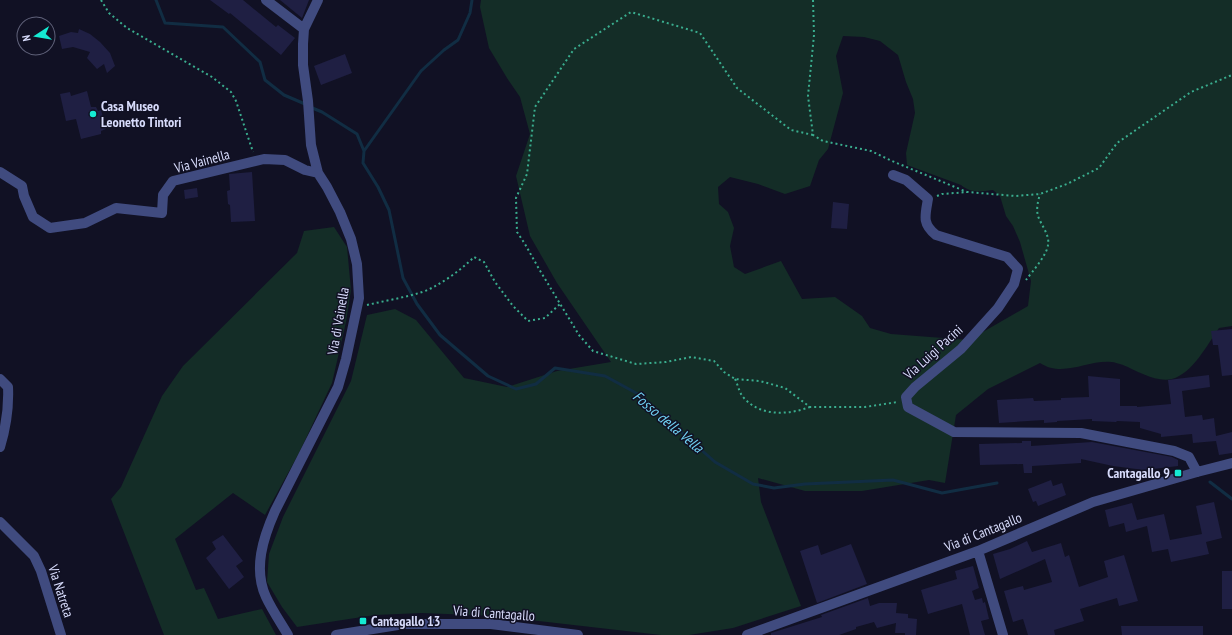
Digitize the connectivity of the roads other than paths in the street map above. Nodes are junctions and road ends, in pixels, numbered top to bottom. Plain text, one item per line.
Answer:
1 (266, 0) edge
2 (318, 0) edge
3 (304, 29) junction
4 (0, 172) edge
5 (318, 173) junction
6 (893, 175) dead end
7 (0, 379) edge
8 (0, 447) edge
9 (1232, 463) edge
10 (1197, 472) junction
11 (0, 522) edge
12 (978, 551) junction
13 (61, 635) edge
14 (288, 635) edge
15 (336, 635) edge
16 (578, 635) edge
17 (747, 635) edge
18 (1003, 635) edge

1 - 3 street
2 - 3 street, Via di Vainella
3 - 5 street, Via di Vainella
4 - 5 street, Via Vainella
5 - 14 street, Via di Vainella
6 - 10 street, Via Luigi Pacini
7 - 8 street
9 - 10 street, Via di Cantagallo
10 - 12 street, Via di Cantagallo
11 - 13 street, Via Natreta
12 - 17 street, Via di Cantagallo
12 - 18 street
15 - 16 street, Via di Cantagallo

